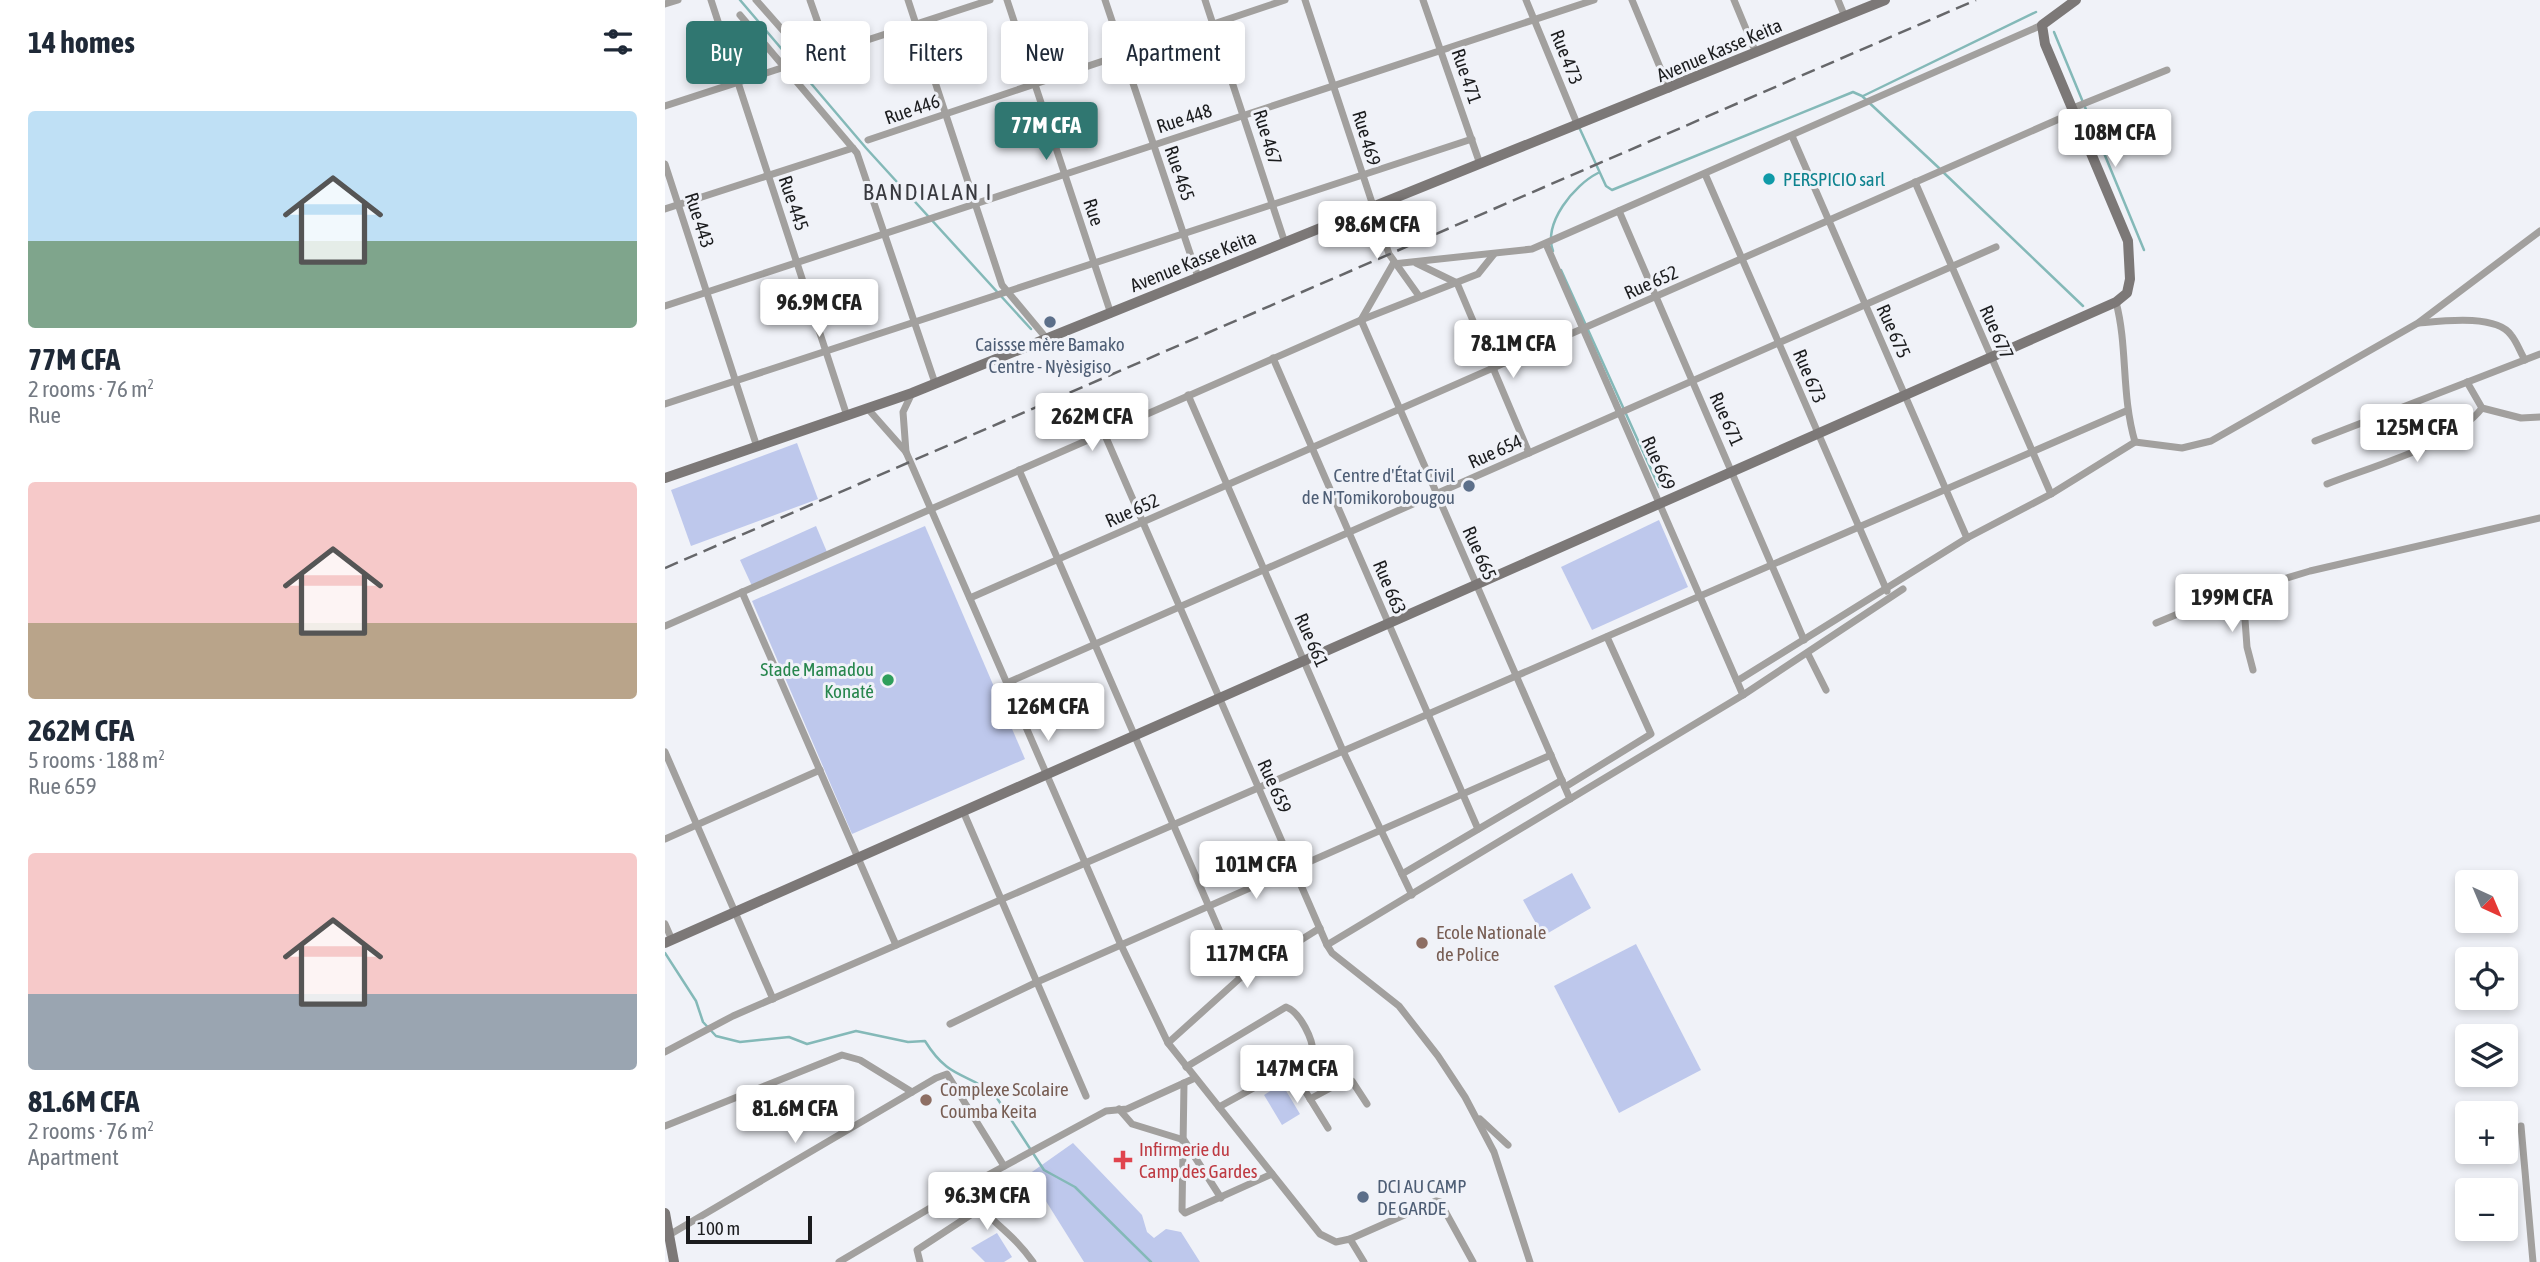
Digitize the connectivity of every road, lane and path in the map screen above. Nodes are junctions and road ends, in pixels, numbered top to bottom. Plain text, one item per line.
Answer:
1 (678, 0) edge
2 (711, 0) edge
3 (756, 0) edge
4 (810, 0) edge
5 (908, 0) edge
6 (990, 0) edge
7 (1007, 0) edge
8 (1105, 0) edge
9 (1206, 0) edge
10 (1285, 0) edge
11 (1305, 0) edge
12 (1423, 0) edge
13 (1526, 0) edge
14 (1594, 0) edge
15 (1632, 0) edge
16 (1734, 0) edge
17 (1838, 0) edge
18 (1885, 0) edge
19 (2075, 0) edge
20 (665, 4) edge
21 (740, 15) dead end
22 (1845, 16) junction
23 (1534, 20) junction
24 (718, 21) edge
25 (817, 21) edge
26 (915, 21) edge
27 (928, 21) edge
28 (1014, 21) edge
29 (1112, 21) edge
30 (1213, 21) edge
31 (1223, 21) edge
32 (2042, 25) junction
33 (781, 32) edge
34 (1441, 50) junction
35 (1756, 53) junction
36 (781, 62) edge
37 (2167, 70) dead end
38 (736, 84) edge
39 (739, 84) edge
40 (799, 84) edge
41 (936, 84) edge
42 (1035, 84) joint
43 (1133, 84) edge
44 (1234, 84) edge
45 (1335, 85) junction
46 (1669, 90) junction
47 (665, 106) edge
48 (2074, 110) junction
49 (946, 114) junction
50 (1245, 115) junction
51 (1578, 126) junction
52 (1791, 136) junction
53 (1472, 139) junction
54 (868, 140) dead end
55 (1154, 145) junction
56 (853, 148) junction
57 (665, 164) edge
58 (1480, 164) junction
59 (1065, 174) junction
60 (1705, 174) junction
61 (1362, 175) junction
62 (768, 176) junction
63 (1915, 183) junction
64 (975, 204) junction
65 (1272, 204) junction
66 (678, 205) junction
67 (1372, 206) junction
68 (665, 209) edge
69 (1619, 211) junction
70 (1829, 220) junction
71 (2540, 231) edge
72 (1184, 233) junction
73 (884, 234) junction
74 (1285, 243) junction
75 (1546, 244) junction
76 (1996, 247) dead end
77 (1494, 254) junction
78 (1742, 259) junction
79 (1415, 262) junction
80 (797, 263) junction
81 (1094, 263) junction
82 (1393, 264) junction
83 (1952, 267) junction
84 (1198, 277) junction
85 (1457, 283) junction
86 (1005, 290) junction
87 (707, 292) junction
88 (1419, 296) junction
89 (1656, 296) junction
90 (2116, 302) junction
91 (1865, 305) junction
92 (665, 306) edge
93 (1111, 314) junction
94 (1361, 320) junction
95 (914, 322) junction
96 (2418, 323) junction
97 (1583, 329) junction
98 (1047, 339) junction
99 (1779, 343) junction
100 (826, 351) junction
101 (2540, 354) edge
102 (1991, 357) junction
103 (1273, 358) junction
104 (2525, 360) junction
105 (1492, 369) junction
106 (735, 380) junction
107 (1693, 381) junction
108 (2467, 382) junction
109 (935, 383) junction
110 (912, 393) junction
111 (1905, 395) junction
112 (1188, 396) junction
113 (665, 404) edge
114 (2482, 408) junction
115 (867, 409) junction
116 (1400, 409) junction
117 (2126, 411) junction
118 (1620, 413) junction
119 (847, 416) junction
120 (2540, 417) edge
121 (1104, 433) junction
122 (1818, 433) junction
123 (2315, 441) dead end
124 (2135, 442) junction
125 (757, 447) junction
126 (1312, 448) junction
127 (907, 452) junction
128 (2032, 452) junction
129 (1529, 453) junction
130 (1019, 470) junction
131 (1733, 471) junction
132 (665, 476) edge
133 (2327, 484) dead end
134 (1228, 485) junction
135 (1946, 490) junction
136 (1437, 494) junction
137 (2050, 494) junction
138 (1659, 503) junction
139 (931, 509) junction
140 (2540, 518) edge
141 (1143, 522) junction
142 (1859, 527) junction
143 (1349, 532) junction
144 (1967, 538) junction
145 (1058, 560) junction
146 (1772, 565) junction
147 (1264, 569) junction
148 (1476, 584) junction
149 (1903, 589) dead end
150 (1887, 591) junction
151 (742, 592) junction
152 (2243, 592) junction
153 (1700, 597) junction
154 (970, 598) junction
155 (1180, 607) junction
156 (1389, 623) junction
157 (2156, 623) dead end
158 (665, 626) edge
159 (1607, 636) junction
160 (1804, 640) junction
161 (1095, 644) junction
162 (1808, 654) junction
163 (1304, 661) junction
164 (2253, 670) dead end
165 (1517, 676) junction
166 (1737, 681) junction
167 (1007, 683) junction
168 (1826, 690) dead end
169 (1743, 695) junction
170 (1219, 698) junction
171 (1428, 714) junction
172 (1135, 735) junction
173 (1343, 751) junction
174 (665, 752) edge
175 (1551, 755) junction
176 (820, 770) junction
177 (1047, 774) junction
178 (1563, 783) junction
179 (1259, 788) junction
180 (1463, 794) junction
181 (1570, 799) junction
182 (963, 811) junction
183 (697, 825) junction
184 (1174, 825) junction
185 (1478, 829) junction
186 (1381, 830) junction
187 (665, 839) edge
188 (858, 858) junction
189 (1085, 863) junction
190 (1294, 869) junction
191 (1402, 874) junction
192 (1412, 895) junction
193 (1001, 900) junction
194 (1209, 906) junction
195 (735, 912) junction
196 (665, 924) edge
197 (1320, 928) junction
198 (669, 941) edge
199 (1121, 945) junction
200 (1327, 945) junction
201 (896, 946) junction
202 (1240, 978) junction
203 (1037, 982) junction
204 (772, 999) junction
205 (950, 1024) dead end
206 (1168, 1043) junction
207 (665, 1052) edge
208 (1187, 1067) junction
209 (1291, 1068) junction
210 (1195, 1078) junction
211 (1184, 1083) junction
212 (912, 1092) junction
213 (1086, 1096) dead end
214 (1310, 1099) junction
215 (1367, 1104) dead end
216 (1219, 1107) junction
217 (1119, 1109) junction
218 (1474, 1114) junction
219 (665, 1126) edge
220 (2521, 1126) dead end
221 (1328, 1128) dead end
222 (1184, 1140) junction
223 (1508, 1145) dead end
224 (1004, 1166) junction
225 (1272, 1174) junction
226 (964, 1188) junction
227 (1221, 1198) junction
228 (978, 1210) junction
229 (665, 1213) edge
230 (669, 1236) junction
231 (1350, 1239) junction
232 (674, 1262) edge
233 (839, 1262) edge
234 (920, 1262) edge
235 (1033, 1262) edge
236 (1364, 1262) edge
237 (1473, 1262) edge
238 (1530, 1262) edge
239 (2533, 1262) edge

1 - 20 street
2 - 24 street, Rue 445
3 - 33 street
4 - 25 street
5 - 26 street
6 - 27 street
7 - 28 street, Rue
8 - 29 street, Rue 465
9 - 30 street, Rue 467
10 - 31 street, Rue 446
11 - 45 street, Rue 469
12 - 34 street, Rue 471
13 - 23 street, Rue 473
14 - 23 street, Rue 448
15 - 46 street
16 - 35 street
17 - 22 street
18 - 22 street, Avenue Kasse Keita
19 - 32 street
21 - 36 street
22 - 35 street, Avenue Kasse Keita
23 - 34 street, Rue 448
23 - 51 street, Rue 473
32 - 48 street
32 - 52 street
34 - 45 street, Rue 448
34 - 53 street, Rue 471
35 - 46 street, Avenue Kasse Keita
37 - 48 street, Rue 652
38 - 47 street
39 - 62 street, Rue 445
40 - 56 street
41 - 49 street
42 - 49 street, Rue 446
42 - 59 street, Rue
43 - 55 street, Rue 465
44 - 50 street, Rue 467
45 - 50 street, Rue 448
45 - 61 street, Rue 469
46 - 51 street, Avenue Kasse Keita
48 - 63 street, Rue 652
48 - 90 street
49 - 54 street, Rue 446
49 - 64 street
50 - 55 street, Rue 448
50 - 65 street, Rue 467
51 - 58 street, Avenue Kasse Keita
52 - 60 street
52 - 70 street, Rue 675
53 - 58 street, Rue 471
53 - 61 street
55 - 59 street, Rue 448
55 - 72 street, Rue 465
56 - 62 street
56 - 73 street
57 - 66 street, Rue 443
58 - 67 street, Avenue Kasse Keita
59 - 64 street, Rue 448
59 - 81 street, Rue
60 - 69 street
60 - 78 street, Rue 673
61 - 65 street
61 - 67 street, Rue 469
62 - 66 street
62 - 80 street, Rue 445
63 - 70 street, Rue 652
63 - 83 street, Rue 677
64 - 73 street, Rue 448
64 - 86 street
65 - 72 street
65 - 74 street, Rue 467
66 - 68 street
66 - 87 street, Rue 443
67 - 74 street, Avenue Kasse Keita
67 - 82 street, Rue 469
69 - 75 street
69 - 89 street, Rue 671
70 - 78 street, Rue 652
70 - 91 street, Rue 675
71 - 96 street
72 - 81 street
72 - 84 street, Rue 465
73 - 80 street, Rue 448
73 - 95 street
74 - 84 street, Avenue Kasse Keita
75 - 77 street
75 - 97 street, Rue 669
76 - 83 street, Rue 654
77 - 79 street
77 - 85 street
78 - 89 street, Rue 652
78 - 99 street, Rue 673
79 - 82 street
79 - 85 street
80 - 87 street, Rue 448
80 - 100 street, Rue 445
81 - 86 street
81 - 93 street, Rue
82 - 88 street, Rue 469
82 - 94 street
83 - 91 street, Rue 654
83 - 102 street, Rue 677
84 - 93 street, Avenue Kasse Keita
85 - 88 street
85 - 105 street
86 - 95 street
86 - 98 street
87 - 92 street, Rue 448
87 - 106 street, Rue 443
88 - 94 street
89 - 97 street, Rue 652
89 - 107 street, Rue 671
90 - 102 street
90 - 117 street
91 - 99 street, Rue 654
91 - 111 street, Rue 675
93 - 98 street, Avenue Kasse Keita
94 - 103 street
94 - 116 street, Rue 665
95 - 100 street
95 - 109 street
96 - 104 street
96 - 124 street
97 - 105 street, Rue 652
97 - 118 street, Rue 669
98 - 109 street, Avenue Kasse Keita
99 - 107 street, Rue 654
99 - 122 street, Rue 673
100 - 106 street
100 - 119 street, Rue 445
101 - 104 street
102 - 111 street
102 - 128 street, Rue 677
103 - 112 street
103 - 126 street, Rue 663
104 - 108 street
105 - 116 street, Rue 652
105 - 129 street
106 - 113 street
106 - 125 street, Rue 443
107 - 118 street, Rue 654
107 - 131 street, Rue 671
108 - 114 street
108 - 123 street
109 - 110 street, Avenue Kasse Keita
110 - 115 street, Avenue Kasse Keita
110 - 127 street
111 - 122 street
111 - 135 street, Rue 675
112 - 121 street
112 - 134 street, Rue 661
114 - 120 street
114 - 133 street
115 - 119 street, Avenue Kasse Keita
115 - 127 street
116 - 126 street, Rue 652
116 - 136 street, Rue 665
117 - 124 street
117 - 128 street
118 - 129 street, Rue 654
118 - 138 street, Rue 669
119 - 125 street, Avenue Kasse Keita
121 - 130 street
121 - 141 street, Rue 659
122 - 131 street
122 - 142 street, Rue 673
124 - 137 street
125 - 132 street, Avenue Kasse Keita
126 - 134 street, Rue 652
126 - 143 street, Rue 663
127 - 139 street
128 - 135 street
128 - 137 street, Rue 677
129 - 136 street, Rue 654
130 - 139 street
130 - 145 street
131 - 138 street
131 - 146 street, Rue 671
134 - 141 street, Rue 652
134 - 147 street, Rue 661
135 - 142 street
135 - 144 street, Rue 675
136 - 143 street, Rue 654
136 - 148 street, Rue 665
137 - 144 street
138 - 148 street
138 - 153 street, Rue 669
139 - 151 street
139 - 154 street
140 - 152 street
141 - 145 street, Rue 652
141 - 155 street, Rue 659
142 - 146 street
142 - 150 street, Rue 673
143 - 147 street, Rue 654
143 - 156 street, Rue 663
144 - 150 street
145 - 154 street, Rue 652
145 - 161 street
146 - 153 street
146 - 160 street, Rue 671
147 - 155 street, Rue 654
147 - 163 street, Rue 661
148 - 156 street
148 - 165 street, Rue 665
149 - 162 street
150 - 160 street
151 - 158 street
151 - 176 street
152 - 157 street
152 - 164 street
153 - 159 street
153 - 166 street, Rue 669
154 - 167 street
155 - 161 street, Rue 654
155 - 170 street, Rue 659
156 - 163 street
156 - 171 street, Rue 663
159 - 165 street
159 - 178 street
160 - 166 street
161 - 167 street, Rue 654
161 - 172 street
162 - 168 street
162 - 169 street
163 - 170 street
163 - 173 street, Rue 661
165 - 171 street
165 - 175 street, Rue 665
166 - 169 street, Rue 669
167 - 177 street
169 - 181 street
170 - 172 street
170 - 179 street, Rue 659
171 - 173 street
171 - 180 street, Rue 663
172 - 177 street
172 - 184 street
173 - 179 street
173 - 186 street, Rue 661
174 - 183 street
175 - 178 street, Rue 665
175 - 180 street
176 - 183 street
176 - 188 street
177 - 182 street
177 - 189 street
178 - 181 street, Rue 665
178 - 185 street
179 - 184 street
179 - 190 street, Rue 659
180 - 185 street, Rue 663
180 - 186 street
181 - 192 street
182 - 188 street
182 - 193 street
183 - 187 street
183 - 195 street
184 - 189 street
184 - 194 street
185 - 191 street
186 - 190 street
186 - 191 street, Rue 661
188 - 195 street
188 - 201 street
189 - 193 street
189 - 199 street
190 - 194 street
190 - 197 street, Rue 659
191 - 192 street, Rue 661
192 - 200 street
193 - 201 street
193 - 203 street
194 - 199 street
194 - 202 street
195 - 198 street
195 - 204 street
196 - 198 street
197 - 200 street, Rue 659
197 - 202 street
199 - 203 street
199 - 206 street
200 - 218 street, Rue 659
201 - 204 street
202 - 206 street
203 - 205 street
203 - 213 street
204 - 207 street
206 - 208 street
208 - 209 street
208 - 210 street
209 - 214 street
209 - 216 street
210 - 211 street
210 - 216 street
211 - 217 street
211 - 222 street
212 - 219 street
212 - 224 street
212 - 230 street
214 - 215 street
214 - 221 street
216 - 225 street
217 - 222 street
217 - 224 street
218 - 223 street, Rue 659
218 - 238 street, Rue 659
220 - 239 street
222 - 227 street
222 - 227 street
224 - 226 street
225 - 227 street
225 - 231 street
226 - 228 street
226 - 233 street
228 - 234 street
228 - 235 street
229 - 230 street
230 - 232 street
231 - 236 street
231 - 237 street

